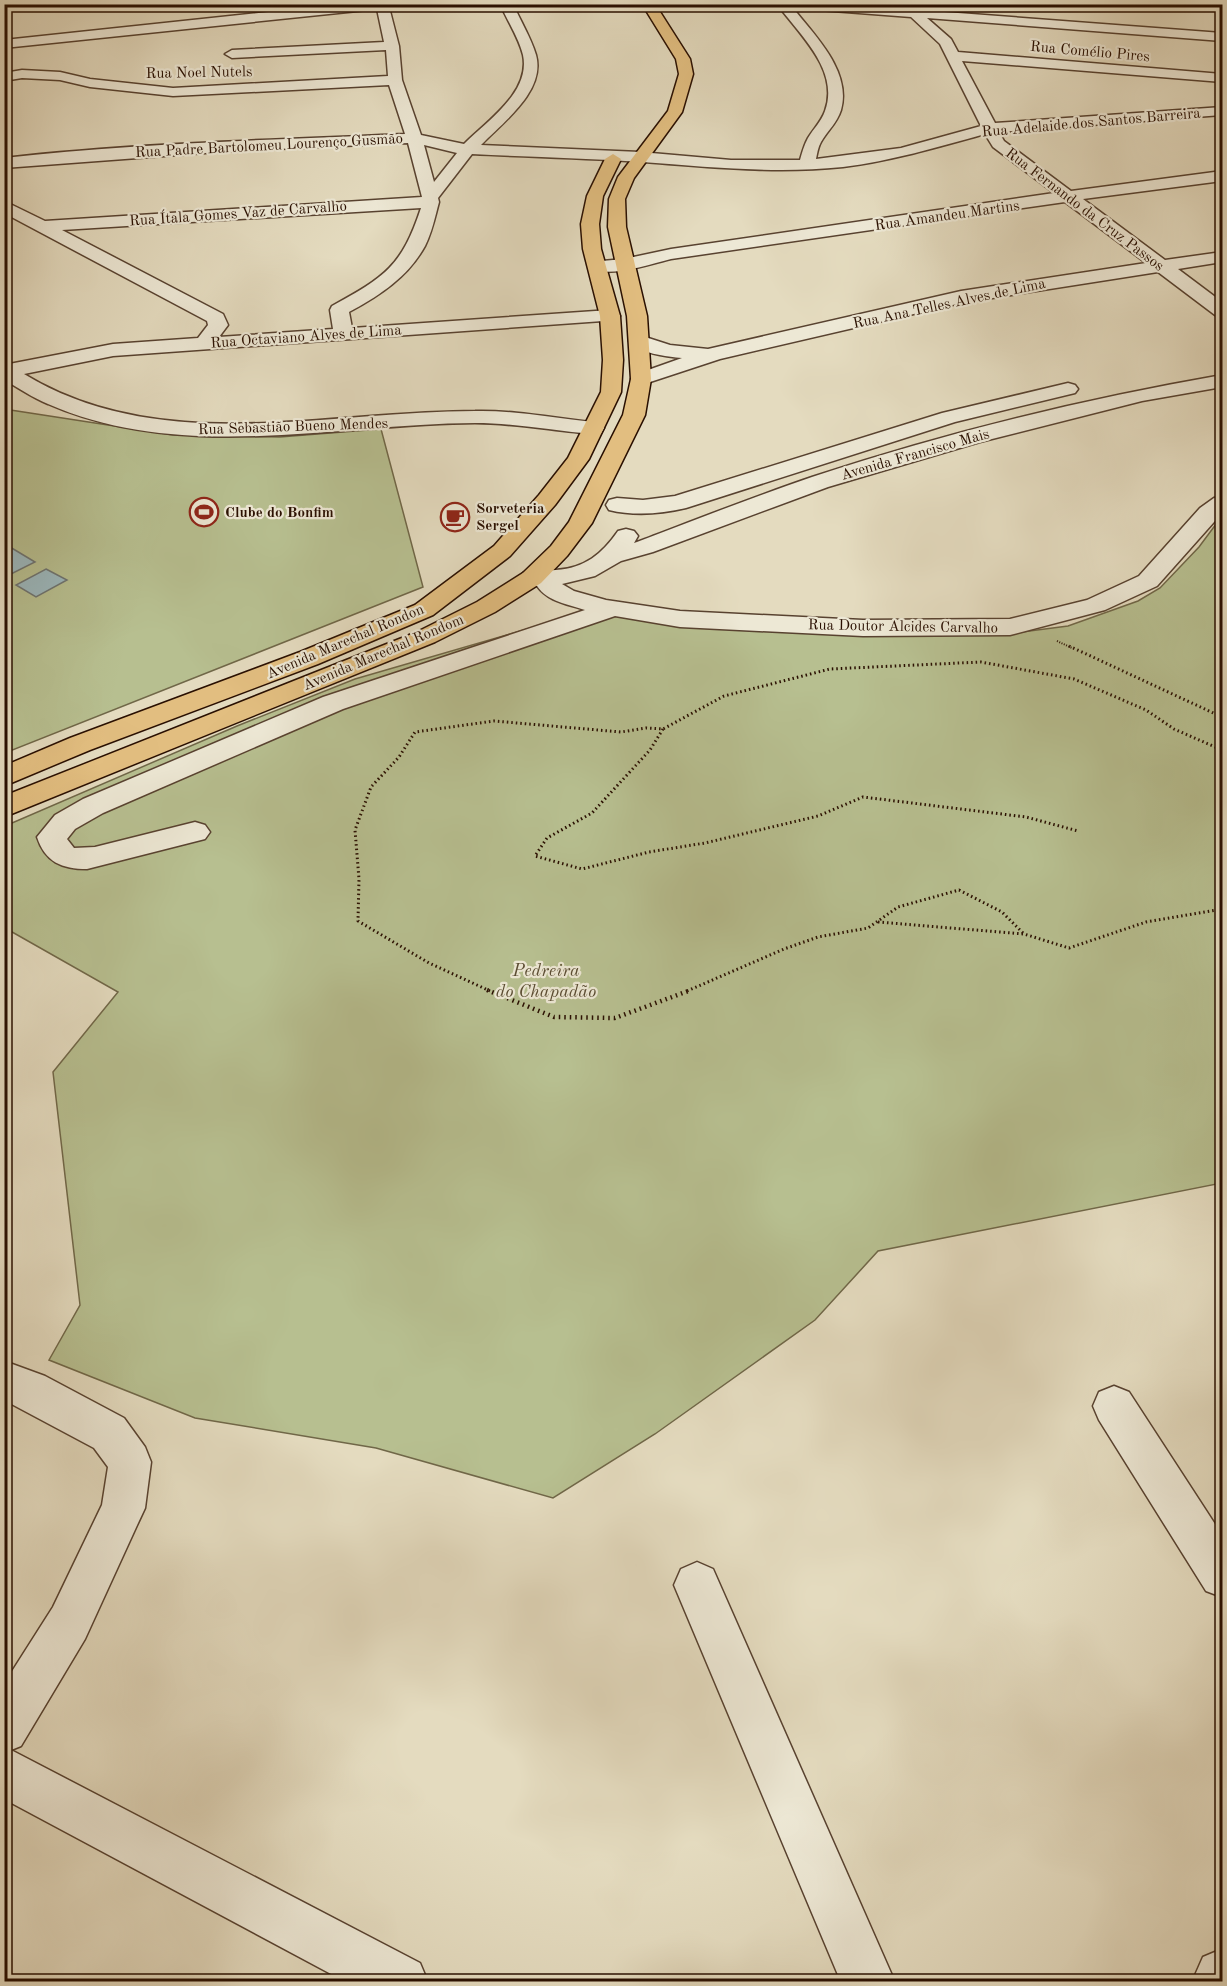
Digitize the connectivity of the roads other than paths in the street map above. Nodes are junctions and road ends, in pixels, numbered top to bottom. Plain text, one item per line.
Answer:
1 (270, 4) edge
2 (506, 4) edge
3 (629, 4) edge
4 (648, 4) edge
5 (783, 4) edge
6 (793, 4) edge
7 (384, 5) edge
8 (909, 9) edge
9 (186, 12) dead end
10 (1143, 13) dead end
11 (210, 21) junction
12 (1140, 30) junction
13 (1222, 37) edge
14 (4, 44) edge
15 (227, 44) junction
16 (392, 46) junction
17 (955, 56) junction
18 (4, 77) edge
19 (1222, 78) edge
20 (395, 80) junction
21 (245, 88) junction
22 (1222, 111) edge
23 (989, 128) junction
24 (414, 138) junction
25 (468, 149) junction
26 (615, 156) junction
27 (640, 157) junction
28 (4, 164) edge
29 (806, 165) junction
30 (1222, 176) edge
31 (1069, 197) junction
32 (431, 200) junction
33 (4, 206) edge
34 (45, 226) junction
35 (622, 256) junction
36 (1222, 257) edge
37 (597, 266) junction
38 (1159, 266) junction
39 (1222, 311) edge
40 (324, 314) junction
41 (610, 316) junction
42 (233, 320) junction
43 (343, 333) junction
44 (639, 341) junction
45 (205, 342) junction
46 (714, 354) junction
47 (1174, 368) dead end
48 (5, 371) edge
49 (641, 379) junction
50 (1212, 383) edge
51 (1087, 385) dead end
52 (1222, 400) edge
53 (593, 428) junction
54 (593, 497) junction
55 (548, 500) junction
56 (1222, 503) edge
57 (617, 505) junction
58 (502, 551) junction
59 (611, 558) junction
60 (539, 578) junction
61 (612, 609) junction
62 (650, 615) junction
63 (4, 777) edge
64 (4, 807) edge
65 (195, 832) dead end
66 (4, 1380) edge
67 (1114, 1406) dead end
68 (1222, 1575) edge
69 (698, 1585) dead end
70 (4, 1729) edge
71 (4, 1773) edge
72 (1222, 1976) edge
73 (401, 1982) edge
74 (868, 1982) edge
75 (1219, 1982) edge

1 - 11 street
2 - 25 street
3 - 26 main road, Avenida Marechal Rondon
4 - 27 main road, Avenida Marechal Rondom
5 - 29 street
6 - 8 street
7 - 11 street
7 - 16 street
8 - 12 street
8 - 17 street, Rua Fernando da Cruz Passos
9 - 11 street
10 - 12 street
11 - 14 street
11 - 15 street
12 - 13 street
15 - 16 street
15 - 21 street
16 - 20 street
17 - 19 street, Rua Comélio Pires
17 - 23 street, Rua Fernando da Cruz Passos
18 - 21 street, Rua Noel Nutels
20 - 21 street, Rua Noel Nutels
20 - 24 street
22 - 23 street, Rua Adelaide dos Santos Barreira
23 - 29 street, Rua Adelaide dos Santos Barreira
23 - 31 street, Rua Fernando da Cruz Passos
24 - 25 street, Rua Padre Bartolomeu Lourenço Gusmão
24 - 28 street, Rua Padre Bartolomeu Lourenço Gusmão
24 - 32 street
25 - 26 street, Rua Padre Bartolomeu Lourenço Gusmão
25 - 32 street
26 - 27 street, Rua Padre Bartolomeu Lourenço Gusmão
26 - 37 main road, Avenida Marechal Rondon
27 - 29 street, Rua Adelaide dos Santos Barreira
27 - 35 main road, Avenida Marechal Rondom
30 - 31 street, Rua Amandeu Martins
31 - 35 street, Rua Amandeu Martins
31 - 38 street, Rua Fernando da Cruz Passos
32 - 34 street, Rua Ítala Gomes Vaz de Carvalho
32 - 40 street
33 - 34 street
34 - 42 street
35 - 37 street, Rua Amandeu Martins
35 - 44 main road, Avenida Marechal Rondom
36 - 38 street, Rua Ana Telles Alves de Lima
37 - 41 main road, Avenida Marechal Rondon
38 - 39 street, Rua Fernando da Cruz Passos
38 - 46 street, Rua Ana Telles Alves de Lima
40 - 42 street
40 - 43 street
41 - 43 street, Rua Octaviano Alves de Lima
41 - 53 main road, Avenida Marechal Rondon
42 - 45 street
43 - 45 street, Rua Octaviano Alves de Lima
44 - 46 street, Rua Ana Telles Alves de Lima
44 - 49 main road, Avenida Marechal Rondom
45 - 48 street, Rua Octaviano Alves de Lima
46 - 49 street, Rua Ana Telles Alves de Lima
47 - 50 street
48 - 53 street, Rua Sebastião Bueno Mendes
49 - 54 main road, Avenida Marechal Rondom
50 - 52 street
50 - 59 street, Avenida Francisco Mais
51 - 57 street, Avenida Francisco Mais
53 - 55 main road, Avenida Marechal Rondon
54 - 55 main road
54 - 57 street, Avenida Francisco Mais
54 - 60 main road, Avenida Marechal Rondom
55 - 58 main road, Avenida Marechal Rondon
56 - 62 street, Rua Doutor Alcides Carvalho
57 - 59 street
58 - 60 main road
58 - 63 main road, Avenida Marechal Rondon
59 - 60 street, Avenida Francisco Mais
59 - 62 street, Rua Doutor Alcides Carvalho
60 - 61 street, Rua Doutor Alcides Carvalho
60 - 64 main road, Avenida Marechal Rondom
61 - 62 street, Rua Doutor Alcides Carvalho
61 - 65 street
66 - 70 street
67 - 68 street
69 - 74 street
71 - 73 street
72 - 75 street

